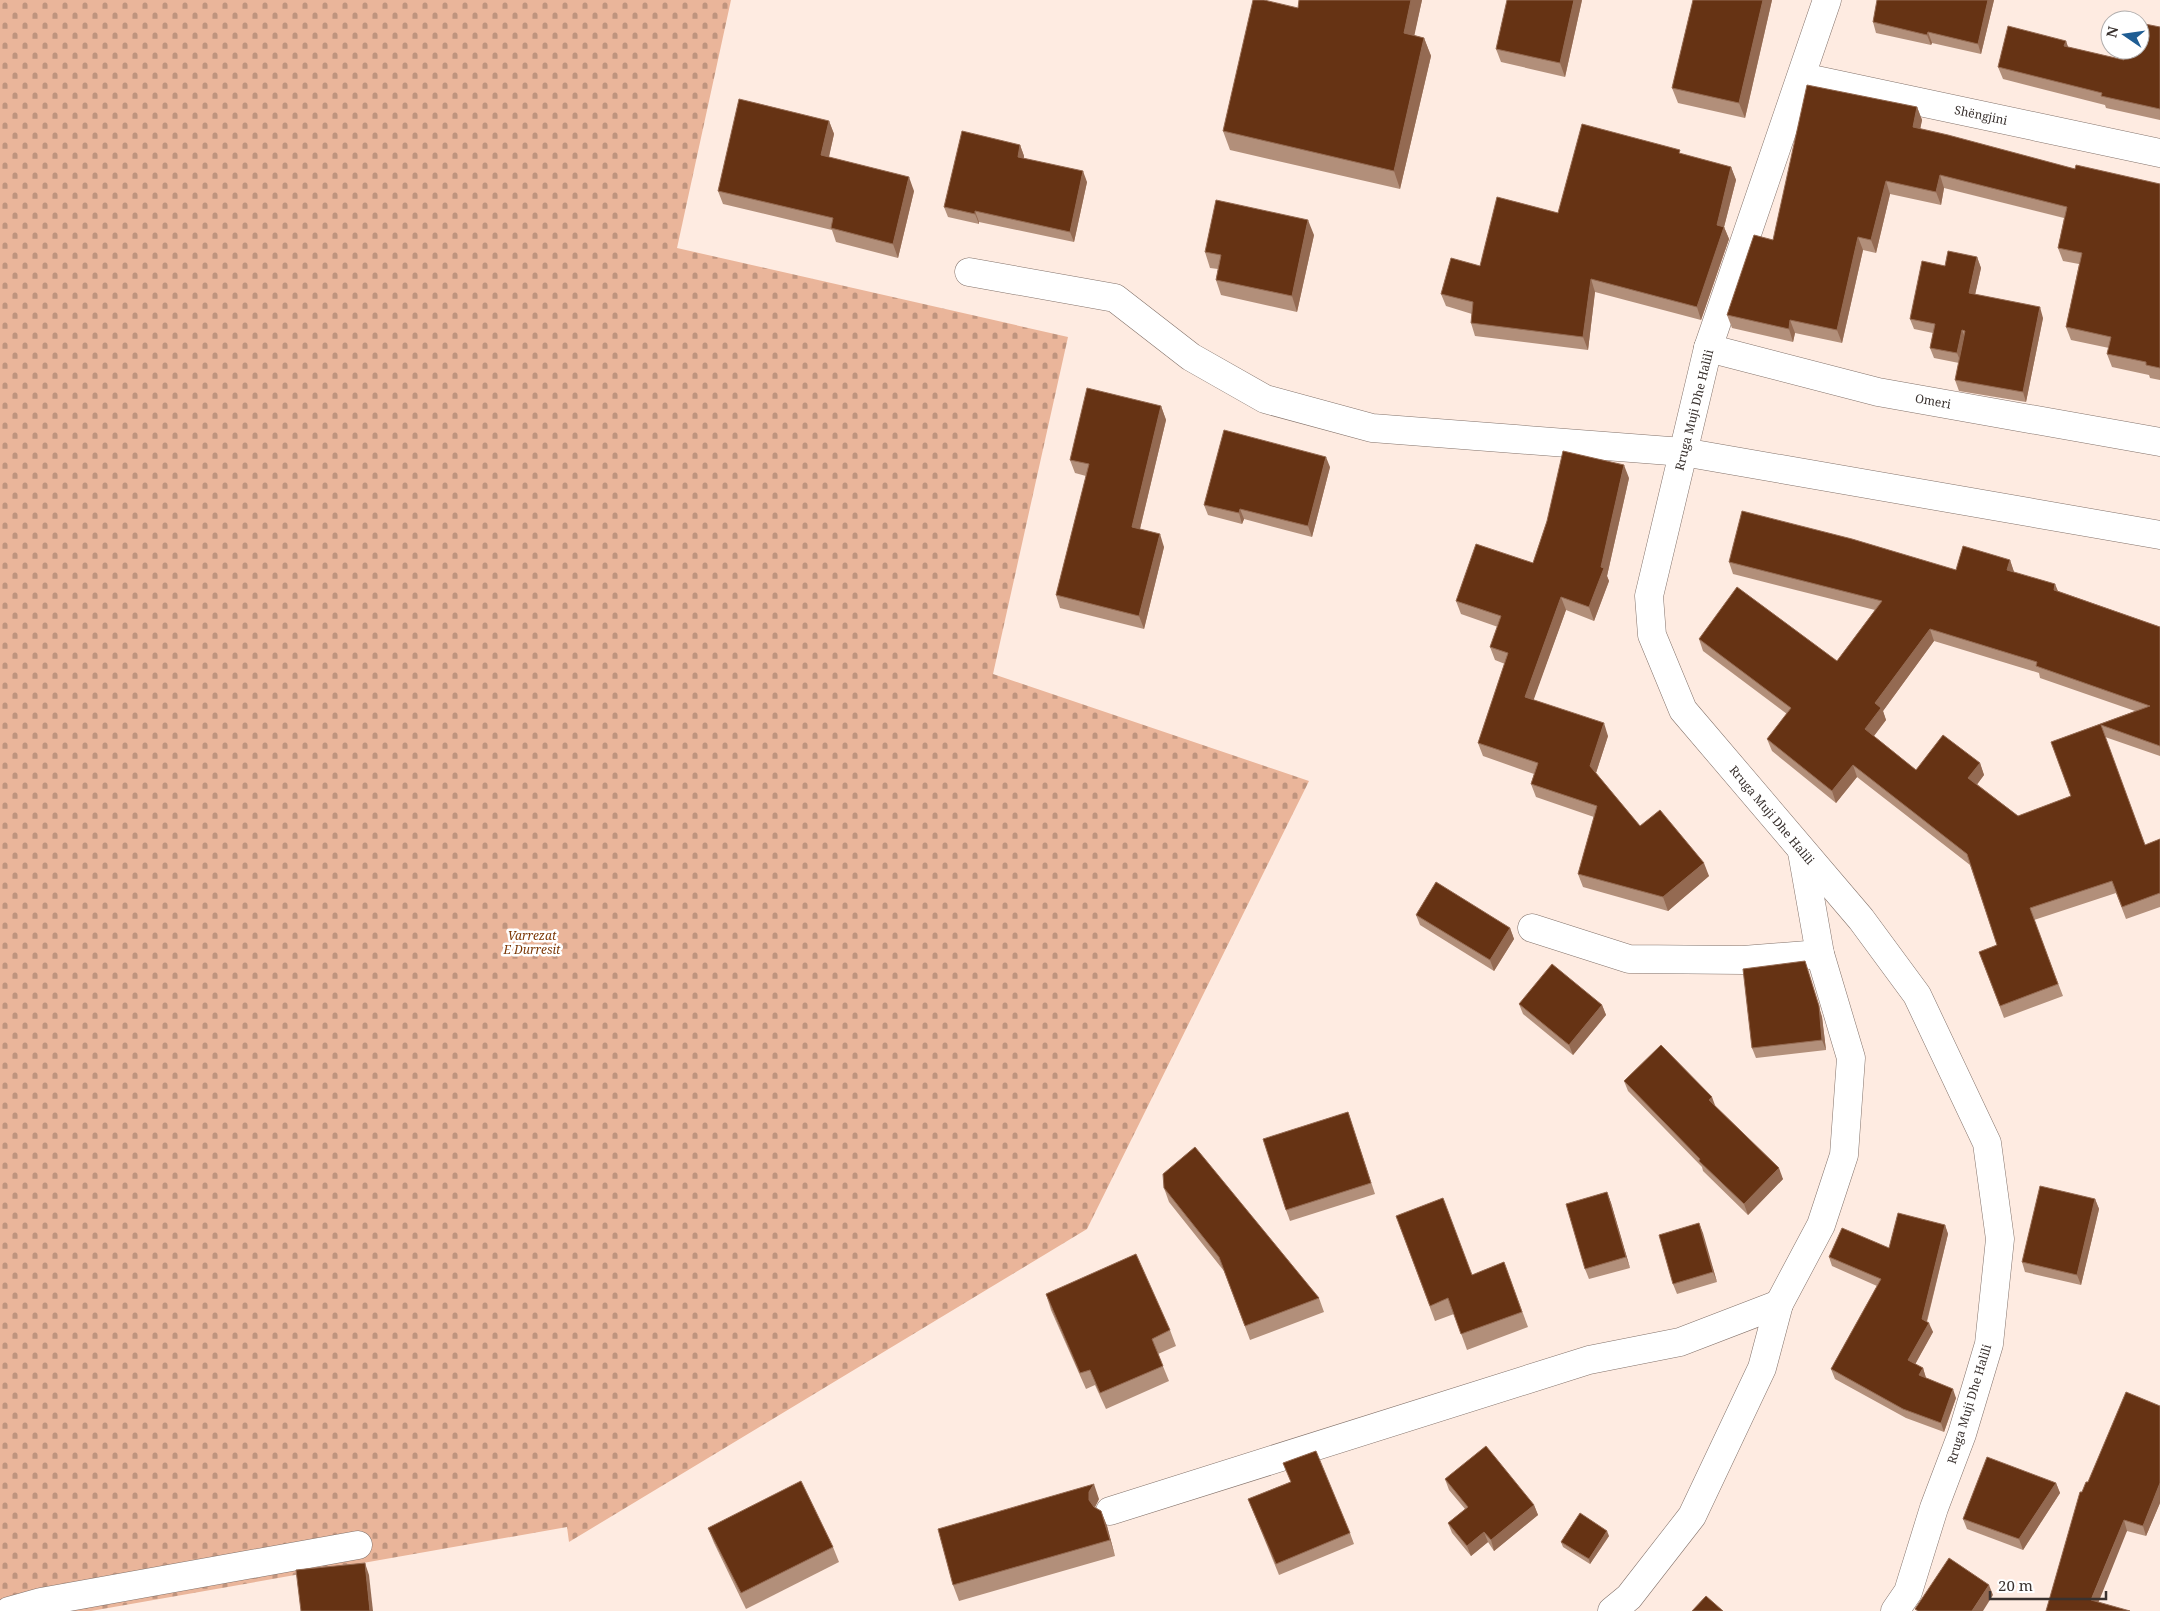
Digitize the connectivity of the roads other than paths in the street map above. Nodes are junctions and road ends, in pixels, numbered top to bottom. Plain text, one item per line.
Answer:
1 (1827, 0) edge
2 (1802, 76) junction
3 (2160, 153) edge
4 (969, 272) dead end
5 (1708, 348) junction
6 (2160, 442) edge
7 (1683, 452) junction
8 (2160, 535) edge
9 (1802, 851) junction
10 (1532, 928) dead end
11 (1820, 954) junction
12 (1779, 1304) junction
13 (1110, 1511) dead end
14 (358, 1545) dead end
15 (9, 1611) edge
16 (1612, 1611) edge
17 (1895, 1611) edge

1 - 2 street, Rruga Muji Dhe Halili
2 - 3 street, Shëngjini
2 - 5 street, Rruga Muji Dhe Halili
4 - 7 street
5 - 6 street, Omeri
5 - 7 street, Rruga Muji Dhe Halili
7 - 8 street
7 - 9 street, Rruga Muji Dhe Halili
9 - 11 street
9 - 17 street, Rruga Muji Dhe Halili
10 - 11 street
11 - 12 street
12 - 13 street
12 - 16 street
14 - 15 street

